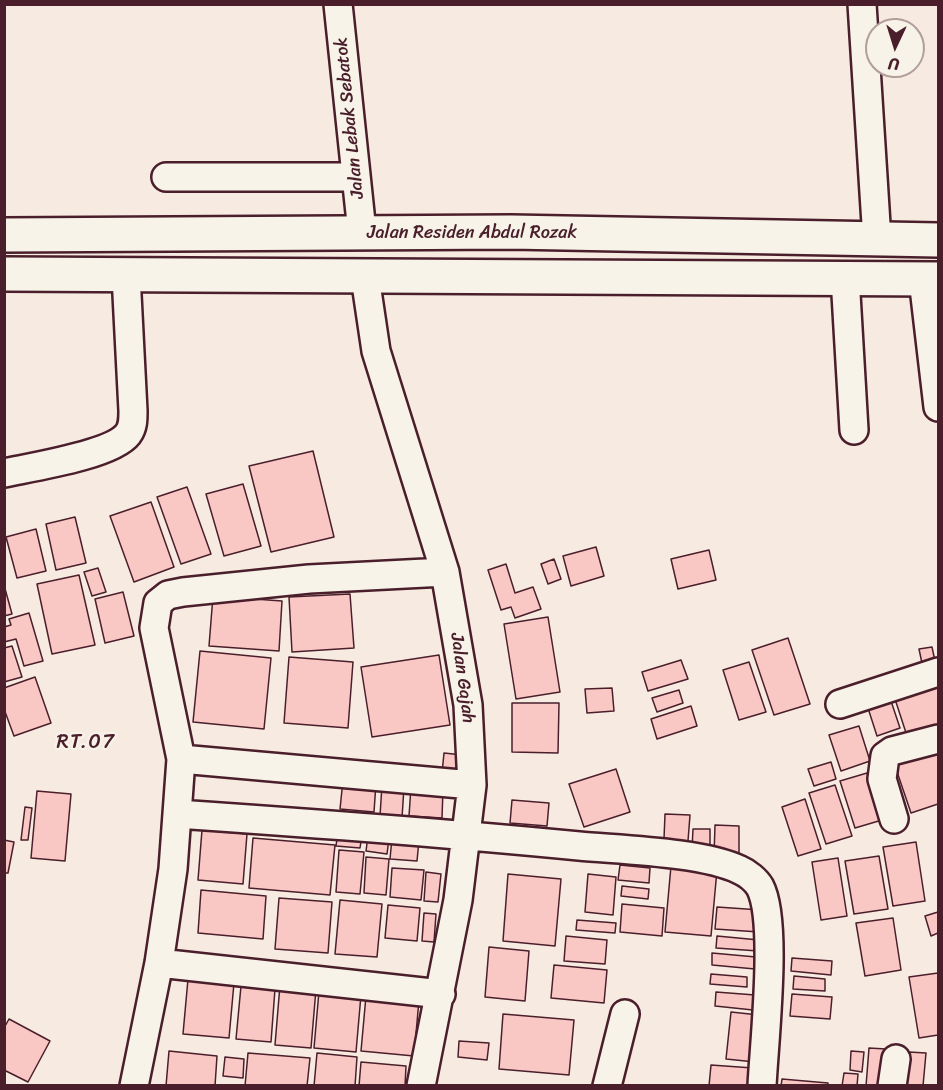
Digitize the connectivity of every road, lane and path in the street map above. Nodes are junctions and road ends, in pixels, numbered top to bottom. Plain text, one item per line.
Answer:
1 (338, 4) edge
2 (862, 4) edge
3 (166, 177) dead end
4 (356, 177) junction
5 (362, 232) junction
6 (4, 235) edge
7 (877, 240) junction
8 (939, 240) edge
9 (4, 274) edge
10 (126, 275) junction
11 (365, 277) junction
12 (844, 277) junction
13 (931, 279) edge
14 (939, 407) edge
15 (854, 430) dead end
16 (4, 473) edge
17 (445, 572) junction
18 (939, 672) edge
19 (840, 704) dead end
20 (939, 739) edge
21 (181, 759) junction
22 (472, 785) junction
23 (177, 814) junction
24 (894, 819) dead end
25 (465, 835) junction
26 (159, 963) junction
27 (441, 994) junction
28 (625, 1014) dead end
29 (896, 1059) dead end
30 (134, 1086) edge
31 (421, 1086) edge
32 (607, 1086) edge
33 (762, 1086) edge
34 (892, 1086) edge

1 - 4 street, Jalan Lebak Sebatok
2 - 7 street
3 - 4 street
4 - 5 street, Jalan Lebak Sebatok
5 - 6 highway, Jalan Residen Abdul Rozak
5 - 7 highway, Jalan Residen Abdul Rozak
7 - 8 highway, Jalan Residen Abdul Rozak
9 - 10 highway
10 - 11 highway
10 - 16 street
11 - 12 highway
11 - 17 street, Jalan Gajah
12 - 13 highway
12 - 15 street
13 - 14 street
17 - 21 street
17 - 22 street, Jalan Gajah
18 - 19 street
20 - 24 street
21 - 22 street
21 - 23 street
22 - 25 street, Jalan Gajah
23 - 25 street
23 - 26 street
25 - 27 street, Jalan Gajah
25 - 33 street
26 - 27 street
26 - 30 street
27 - 31 street, Jalan Gajah
28 - 32 street
29 - 34 street

